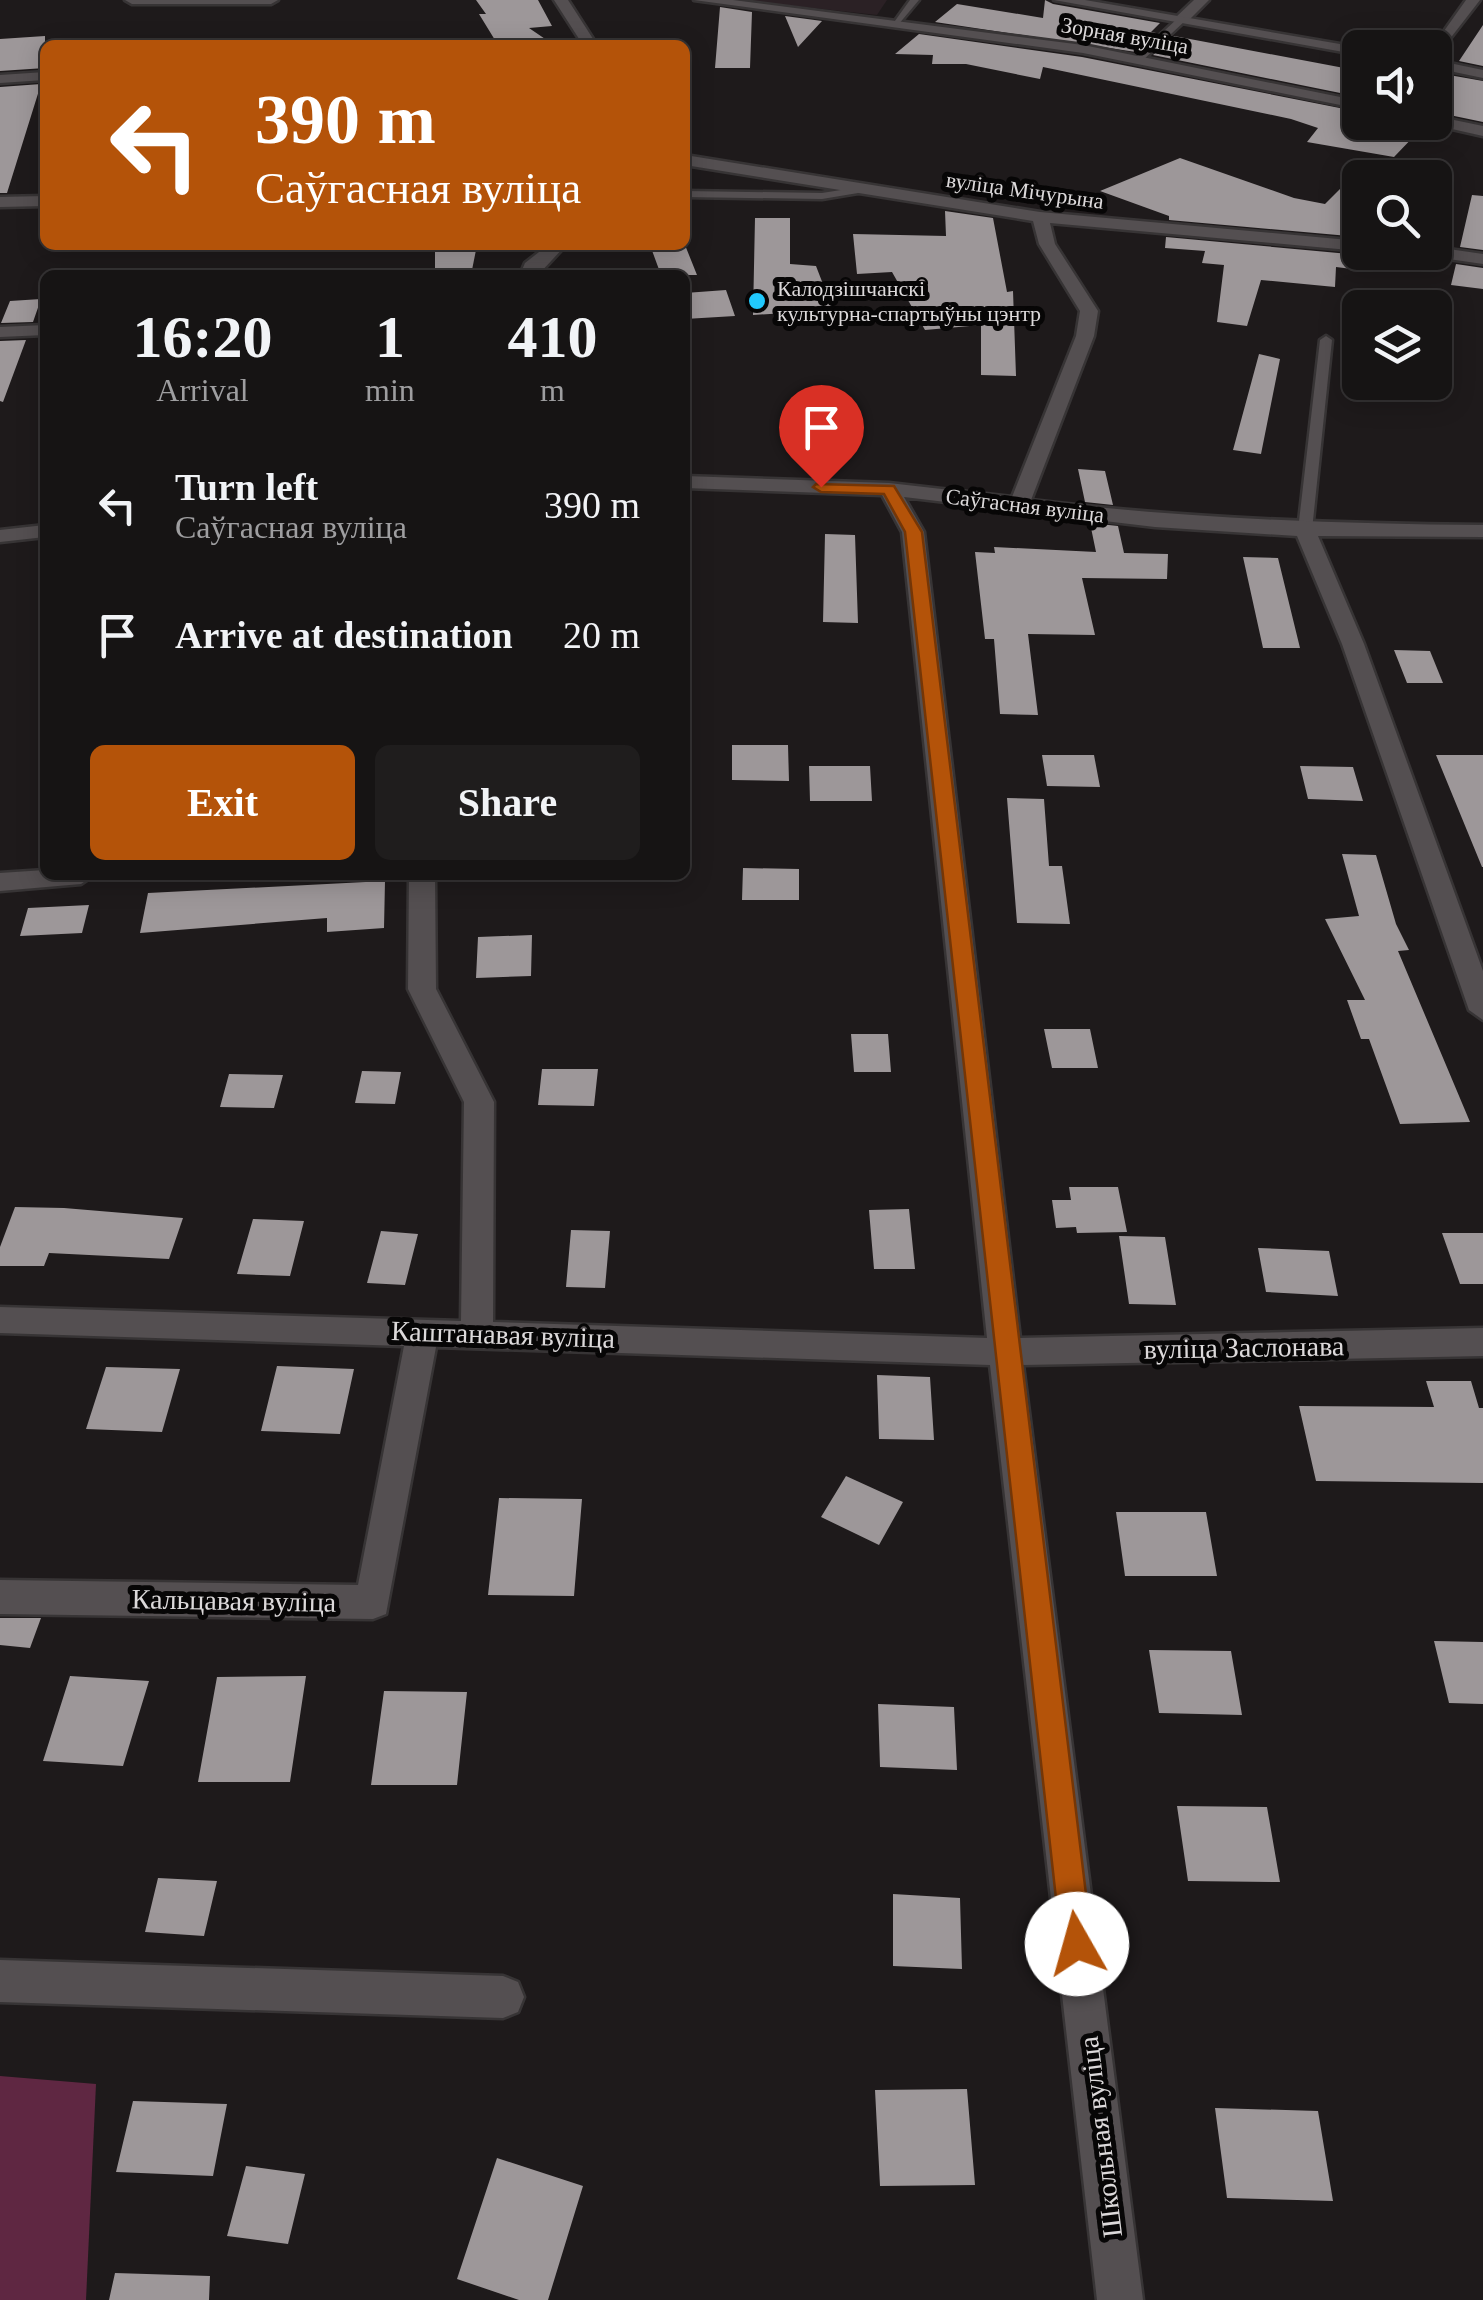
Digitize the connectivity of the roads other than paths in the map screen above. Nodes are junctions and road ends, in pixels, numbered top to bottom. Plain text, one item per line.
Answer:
1 (132, 0) edge
2 (271, 0) edge
3 (561, 0) edge
4 (701, 0) edge
5 (914, 0) edge
6 (1060, 0) edge
7 (1202, 0) edge
8 (1474, 0) edge
9 (143, 1) edge
10 (759, 3) edge
11 (1182, 20) junction
12 (894, 23) junction
13 (1452, 30) edge
14 (587, 40) edge
15 (1342, 48) edge
16 (1139, 59) junction
17 (1452, 68) edge
18 (1483, 74) edge
19 (40, 76) edge
20 (0, 80) edge
21 (1342, 101) edge
22 (1452, 125) edge
23 (1483, 131) edge
24 (690, 161) edge
25 (866, 190) junction
26 (690, 194) edge
27 (40, 201) edge
28 (0, 202) edge
29 (1040, 217) junction
30 (1342, 244) edge
31 (552, 250) edge
32 (1452, 254) edge
33 (1483, 258) edge
34 (531, 270) edge
35 (40, 330) edge
36 (0, 332) edge
37 (1326, 340) dead end
38 (690, 482) edge
39 (889, 490) junction
40 (972, 498) junction
41 (1020, 502) junction
42 (1305, 530) junction
43 (1483, 531) edge
44 (914, 532) junction
45 (34, 533) edge
46 (0, 538) edge
47 (40, 879) edge
48 (422, 880) edge
49 (0, 882) edge
50 (1483, 1010) edge
51 (0, 1320) edge
52 (423, 1331) junction
53 (477, 1332) junction
54 (1483, 1342) edge
55 (1005, 1352) junction
56 (0, 1597) edge
57 (0, 1981) edge
58 (503, 1997) dead end
59 (1120, 2300) edge

1 - 9 street
2 - 9 street
3 - 14 street
4 - 10 street, Зорная вуліца
5 - 12 lane
6 - 11 street
7 - 11 street, Зорная вуліца
8 - 13 street
10 - 12 street, Зорная вуліца
11 - 15 street
11 - 16 lane
12 - 16 street, Зорная вуліца
16 - 21 street, Зорная вуліца
17 - 18 street
19 - 20 street
22 - 23 street
24 - 25 street, вуліца Мічурына
25 - 26 lane
25 - 29 street, вуліца Мічурына
27 - 28 street
29 - 30 street, вуліца Мічурына
29 - 41 street
31 - 34 street
32 - 33 street
35 - 36 street
37 - 42 lane
38 - 39 street, Саўгасная вуліца
39 - 40 street, Саўгасная вуліца
39 - 44 street, Школьная вуліца
40 - 41 street, Саўгасная вуліца
40 - 44 street
41 - 42 street, Саўгасная вуліца
42 - 43 street, Саўгасная вуліца
42 - 50 street
44 - 55 street, Школьная вуліца
45 - 46 street
47 - 49 street
48 - 53 street
51 - 52 street, Каштанавая вуліца
52 - 53 street, Каштанавая вуліца
52 - 56 street, Кальцавая вуліца
53 - 55 street, Каштанавая вуліца
54 - 55 street, вуліца Заслонава
55 - 59 street, Школьная вуліца
57 - 58 street

